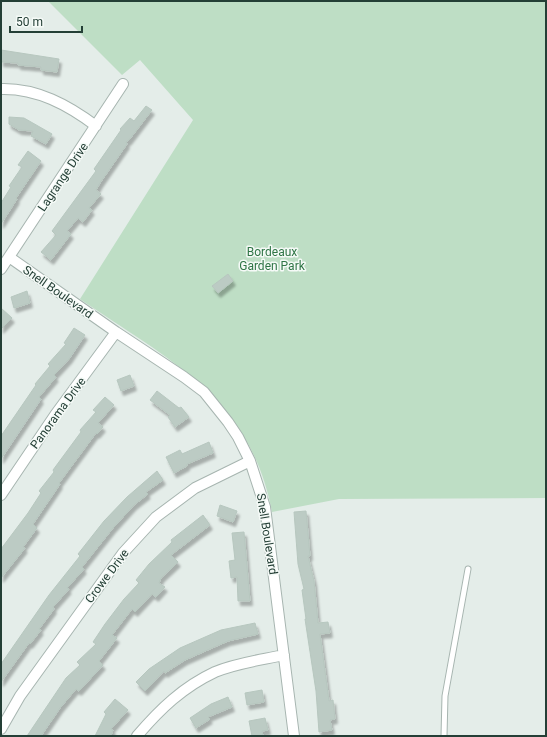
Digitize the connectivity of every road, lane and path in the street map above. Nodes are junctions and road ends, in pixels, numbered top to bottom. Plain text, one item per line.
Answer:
1 (123, 84) dead end
2 (1, 89) edge
3 (96, 126) junction
4 (9, 257) junction
5 (1, 269) edge
6 (116, 332) junction
7 (250, 461) junction
8 (1, 495) edge
9 (468, 569) dead end
10 (284, 656) junction
11 (1, 729) edge
12 (138, 736) edge
13 (294, 736) edge
14 (444, 736) edge

1 - 3 street, Lagrange Drive
2 - 3 street
3 - 4 street, Lagrange Drive
4 - 5 street, Lagrange Drive
4 - 6 street, Snell Boulevard
6 - 7 street, Snell Boulevard
6 - 8 street, Panorama Drive
7 - 10 street, Snell Boulevard
7 - 11 street, Crowe Drive
9 - 14 lane
10 - 12 street
10 - 13 street, Snell Boulevard

